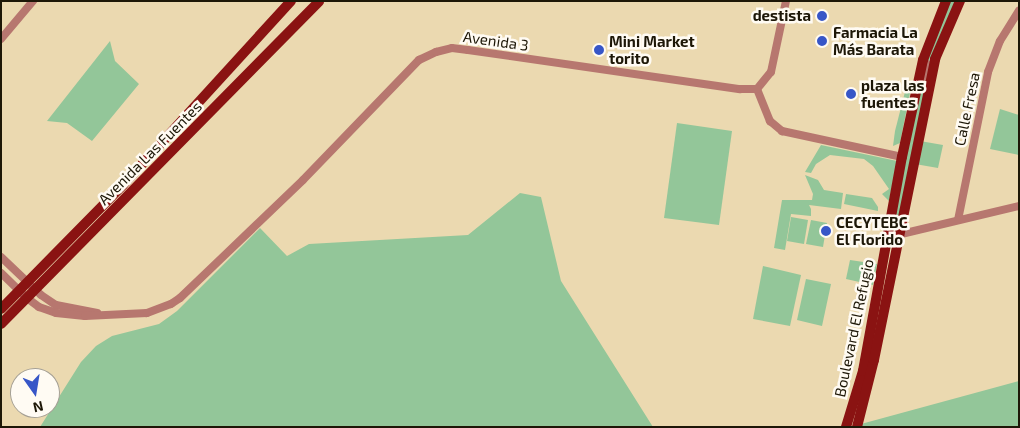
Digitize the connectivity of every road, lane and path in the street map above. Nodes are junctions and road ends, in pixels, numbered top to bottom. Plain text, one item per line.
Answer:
1 (33, 1) edge
2 (291, 1) edge
3 (319, 1) edge
4 (786, 1) edge
5 (946, 1) edge
6 (960, 1) edge
7 (1019, 10) edge
8 (1, 39) edge
9 (924, 60) junction
10 (756, 89) junction
11 (924, 109) junction
12 (902, 157) junction
13 (1019, 206) edge
14 (958, 220) junction
15 (898, 235) junction
16 (887, 236) junction
17 (1, 257) edge
18 (1, 273) edge
19 (31, 286) junction
20 (23, 295) junction
21 (1, 308) edge
22 (63, 310) junction
23 (1, 324) edge
24 (846, 427) edge
25 (857, 427) edge

1 - 8 street
2 - 19 main road, Avenida Las Fuentes
3 - 19 main road, Avenida Las Fuentes
4 - 10 street
5 - 9 main road, Boulevard El Refugio
6 - 11 main road
7 - 14 street, Calle Fresa
9 - 11 street
9 - 12 main road, Boulevard El Refugio
10 - 12 street
10 - 22 street, Avenida 3
11 - 15 main road
12 - 16 main road, Boulevard El Refugio
13 - 14 street
14 - 15 street
15 - 16 street
15 - 25 main road
16 - 24 main road, Boulevard El Refugio
17 - 19 street, Avenida 3
18 - 20 street, Avenida 3
19 - 20 main road, Avenida Las Fuentes
19 - 22 street, Avenida 3
20 - 21 main road, Avenida Las Fuentes
20 - 22 street, Avenida 3
20 - 23 main road, Avenida Las Fuentes

